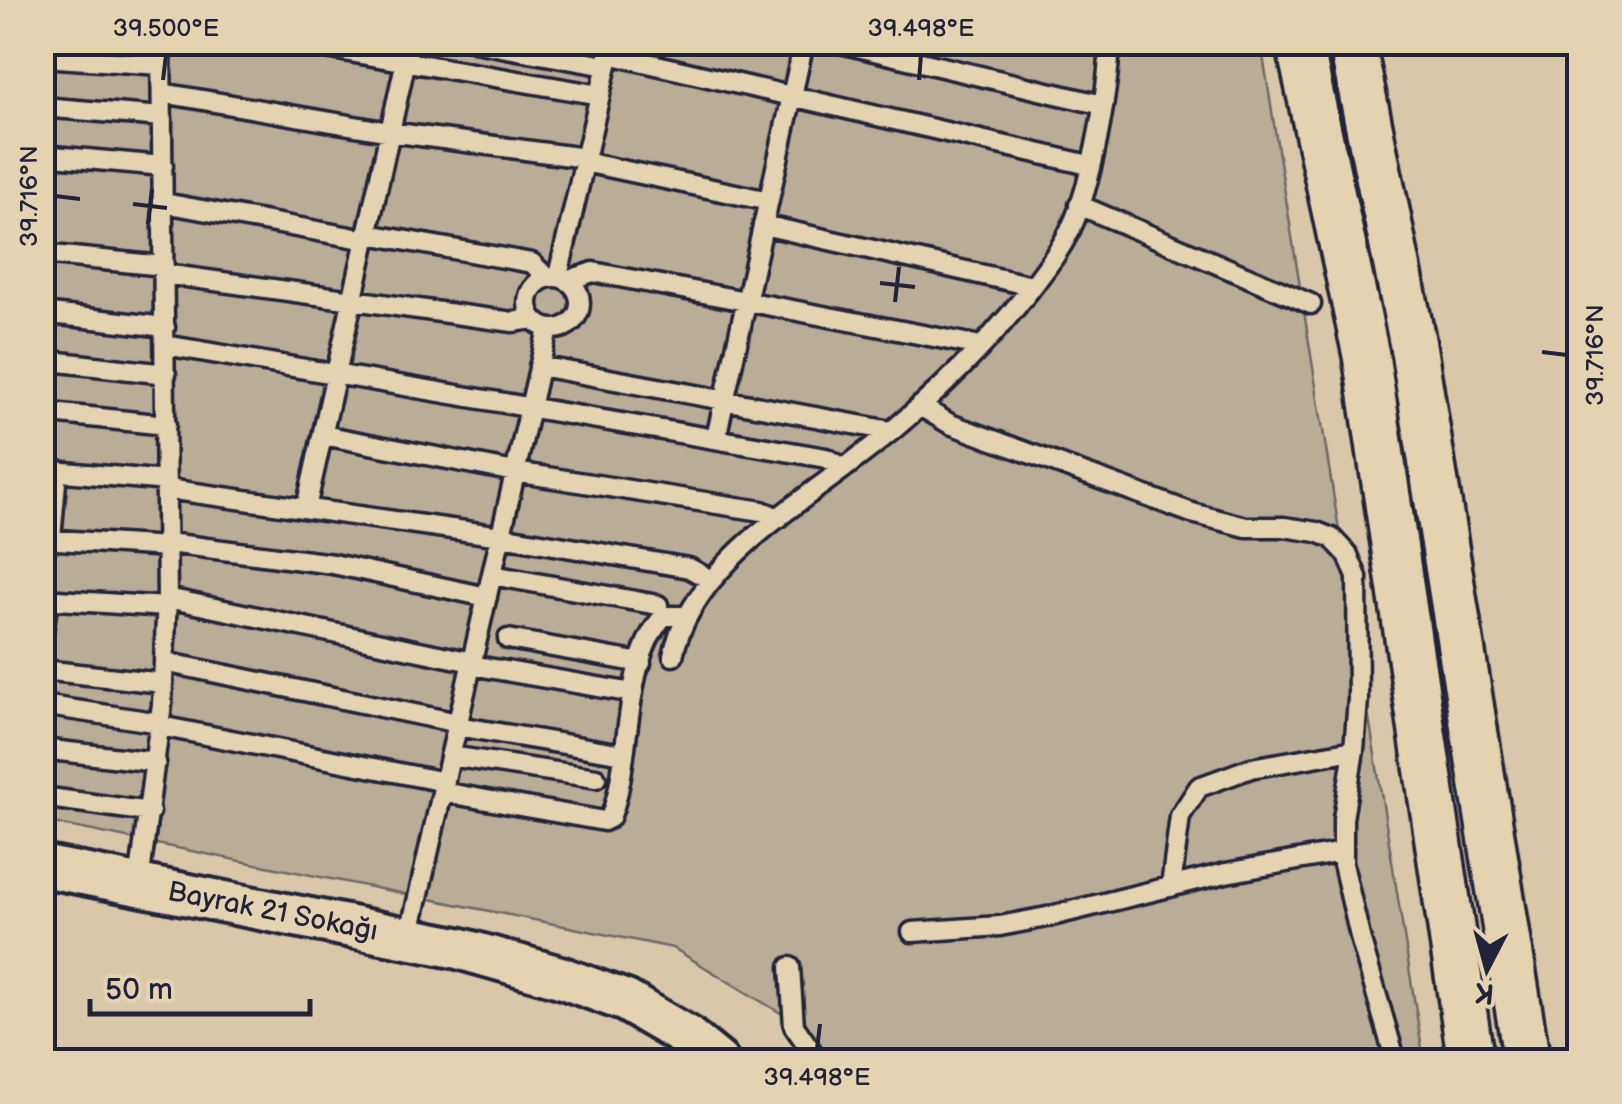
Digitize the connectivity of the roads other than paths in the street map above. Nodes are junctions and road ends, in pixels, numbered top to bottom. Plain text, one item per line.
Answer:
1 (161, 42) edge
2 (291, 42) edge
3 (410, 42) edge
4 (474, 42) edge
5 (804, 42) edge
6 (836, 42) edge
7 (1110, 42) edge
8 (1300, 42) edge
9 (1352, 42) edge
10 (609, 54) edge
11 (42, 58) edge
12 (405, 62) junction
13 (162, 64) junction
14 (162, 94) junction
15 (600, 95) junction
16 (792, 96) junction
17 (1103, 105) junction
18 (42, 107) edge
19 (162, 117) junction
20 (390, 132) junction
21 (42, 155) edge
22 (585, 160) junction
23 (163, 166) junction
24 (1089, 166) junction
25 (769, 201) junction
26 (164, 203) junction
27 (1080, 205) junction
28 (764, 225) junction
29 (367, 237) junction
30 (42, 254) edge
31 (164, 270) junction
32 (558, 278) junction
33 (1032, 286) junction
34 (354, 301) junction
35 (746, 302) junction
36 (1311, 304) dead end
37 (42, 313) edge
38 (540, 324) junction
39 (165, 336) junction
40 (981, 346) junction
41 (42, 360) edge
42 (539, 366) junction
43 (166, 374) junction
44 (338, 374) junction
45 (725, 398) junction
46 (530, 406) junction
47 (920, 406) junction
48 (42, 412) edge
49 (166, 424) junction
50 (892, 431) junction
51 (323, 435) junction
52 (716, 438) junction
53 (844, 468) junction
54 (50, 471) edge
55 (515, 472) junction
56 (167, 485) junction
57 (306, 508) junction
58 (779, 518) junction
59 (501, 536) junction
60 (47, 539) edge
61 (168, 545) junction
62 (492, 575) junction
63 (710, 580) junction
64 (487, 597) junction
65 (45, 599) edge
66 (167, 602) junction
67 (658, 605) dead end
68 (686, 616) junction
69 (42, 638) edge
70 (508, 638) dead end
71 (673, 656) dead end
72 (164, 662) junction
73 (472, 663) junction
74 (642, 663) junction
75 (42, 670) edge
76 (163, 682) junction
77 (634, 693) junction
78 (42, 705) edge
79 (160, 724) junction
80 (458, 725) junction
81 (42, 749) edge
82 (1354, 750) junction
83 (623, 754) junction
84 (450, 756) junction
85 (156, 762) junction
86 (596, 778) dead end
87 (443, 787) junction
88 (42, 797) edge
89 (150, 812) junction
90 (1342, 852) junction
91 (42, 866) edge
92 (139, 883) junction
93 (1171, 887) junction
94 (912, 932) dead end
95 (409, 937) junction
96 (790, 966) dead end
97 (718, 1062) edge
98 (819, 1062) edge
99 (1396, 1062) edge
100 (1471, 1062) edge
101 (1527, 1062) edge

1 - 13 lane
2 - 12 lane
3 - 12 lane
4 - 10 lane
5 - 16 lane
6 - 17 lane
7 - 17 lane
8 - 100 main road
9 - 101 main road
10 - 15 lane
10 - 16 lane
11 - 13 lane
12 - 15 lane
12 - 20 lane
13 - 14 lane
14 - 19 lane
14 - 20 lane
15 - 22 lane
16 - 24 lane
16 - 25 lane
17 - 24 lane
18 - 19 lane
19 - 23 lane
20 - 22 lane
20 - 29 lane
21 - 23 lane
22 - 25 lane
22 - 32 lane
23 - 26 lane
24 - 27 lane
25 - 28 lane
26 - 29 lane
26 - 31 lane
27 - 33 lane
27 - 36 lane
28 - 33 lane
28 - 35 lane
29 - 32 lane
29 - 34 lane
30 - 31 lane
31 - 34 lane
31 - 39 lane
32 - 35 lane
32 - 38 lane
32 - 38 lane
33 - 40 lane
34 - 38 lane
34 - 44 lane
35 - 40 lane
35 - 45 lane
37 - 39 lane
38 - 42 lane
39 - 43 lane
39 - 44 lane
40 - 47 lane
41 - 43 lane
42 - 45 lane
42 - 46 lane
43 - 49 lane
44 - 46 lane
44 - 51 lane
45 - 50 lane
45 - 52 lane
46 - 52 lane
46 - 55 lane
47 - 50 lane
47 - 82 lane
48 - 49 lane
49 - 56 lane
50 - 53 lane
51 - 55 lane
51 - 57 lane
52 - 53 lane
53 - 58 lane
54 - 56 lane
54 - 60 lane
55 - 58 lane
55 - 59 lane
56 - 57 lane
56 - 61 lane
57 - 59 lane
58 - 63 lane
59 - 62 lane
59 - 63 lane
60 - 61 lane
61 - 64 lane
61 - 66 lane
62 - 64 lane
62 - 67 lane
63 - 68 lane
64 - 73 lane
65 - 66 lane
65 - 69 lane
66 - 72 lane
66 - 73 lane
68 - 71 lane
68 - 74 lane
70 - 74 lane
72 - 76 lane
72 - 80 lane
73 - 77 lane
73 - 80 lane
74 - 77 lane
75 - 76 lane
76 - 79 lane
77 - 83 lane
78 - 79 lane
79 - 85 lane
79 - 87 lane
80 - 83 lane
80 - 84 lane
81 - 85 lane
82 - 90 lane
82 - 93 lane
83 - 87 lane
84 - 86 lane
84 - 87 lane
85 - 89 lane
87 - 95 lane
88 - 89 lane
89 - 92 lane
90 - 93 lane
90 - 99 lane
91 - 92 street, Bayrak 21 Sokağı
92 - 95 street, Bayrak 21 Sokağı
93 - 94 lane
95 - 97 street, Bayrak 21 Sokağı
96 - 98 lane

